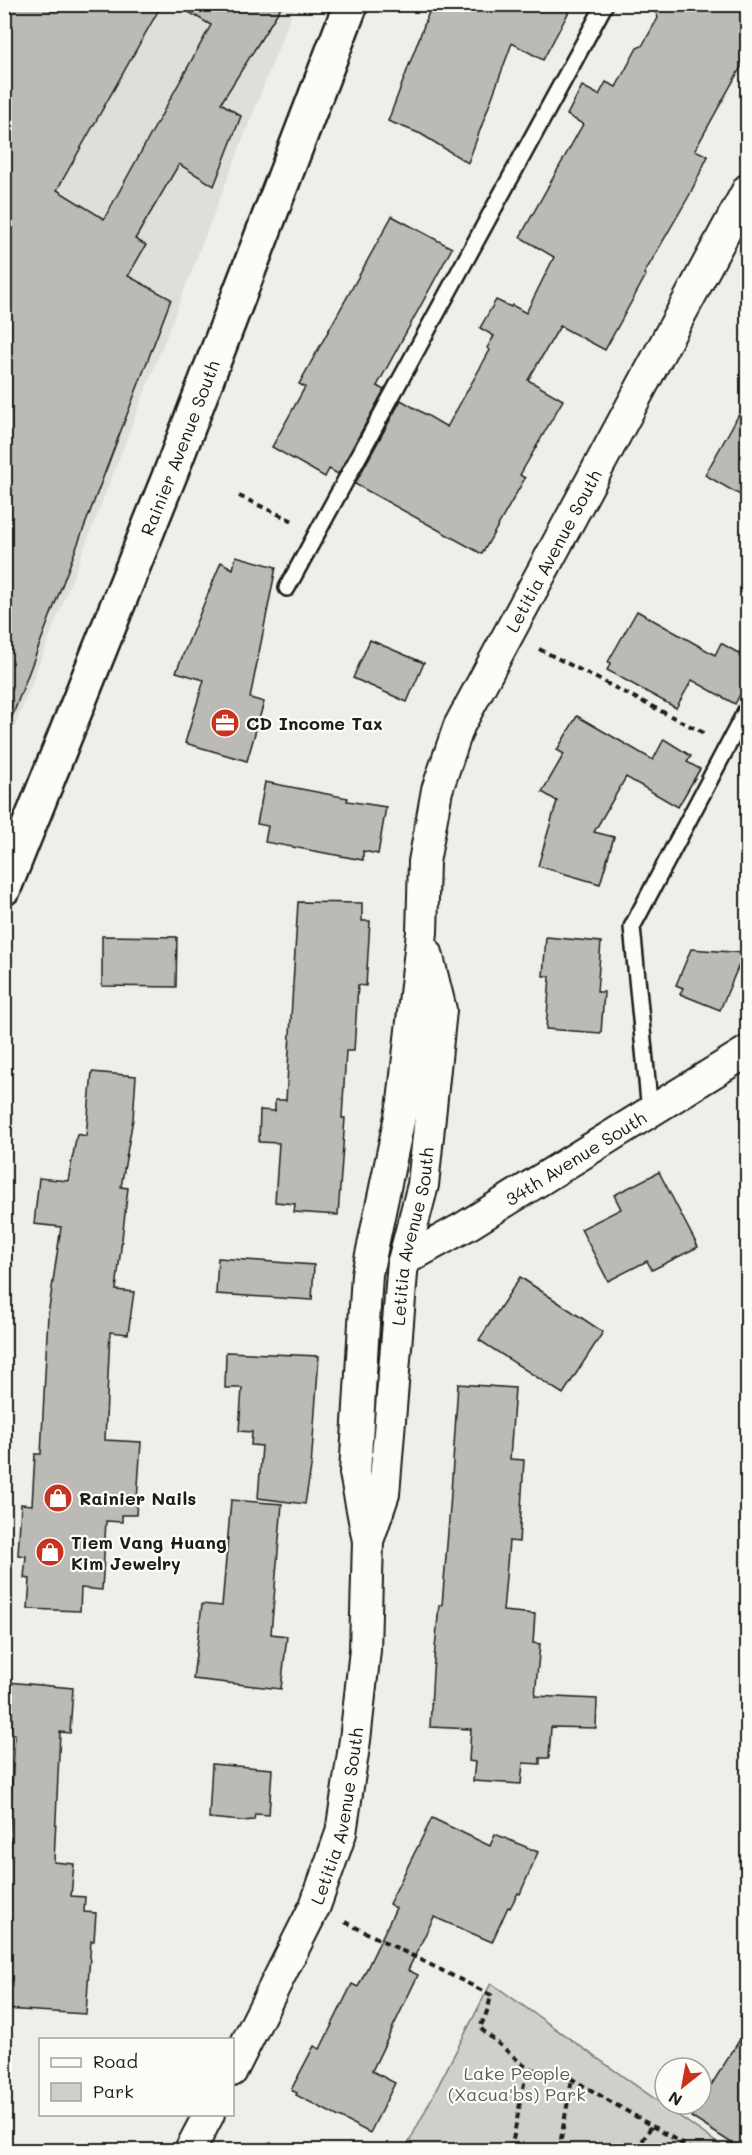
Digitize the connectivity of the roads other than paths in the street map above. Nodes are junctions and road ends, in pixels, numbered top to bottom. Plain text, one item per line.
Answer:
1 (351, 4) edge
2 (605, 4) edge
3 (747, 189) edge
4 (287, 588) dead end
5 (747, 707) edge
6 (4, 888) edge
7 (422, 932) junction
8 (747, 1051) edge
9 (650, 1112) junction
10 (403, 1261) junction
11 (368, 1541) junction
12 (234, 2067) edge
13 (208, 2116) edge
14 (190, 2151) edge

1 - 6 main road, Rainier Avenue South
2 - 4 lane
3 - 7 street, Letitia Avenue South
5 - 9 lane
7 - 10 street, Letitia Avenue South
7 - 11 street, Letitia Avenue South
8 - 9 street, 34th Avenue South
9 - 10 street, 34th Avenue South
10 - 11 street, Letitia Avenue South
11 - 12 street, Letitia Avenue South
13 - 14 street

